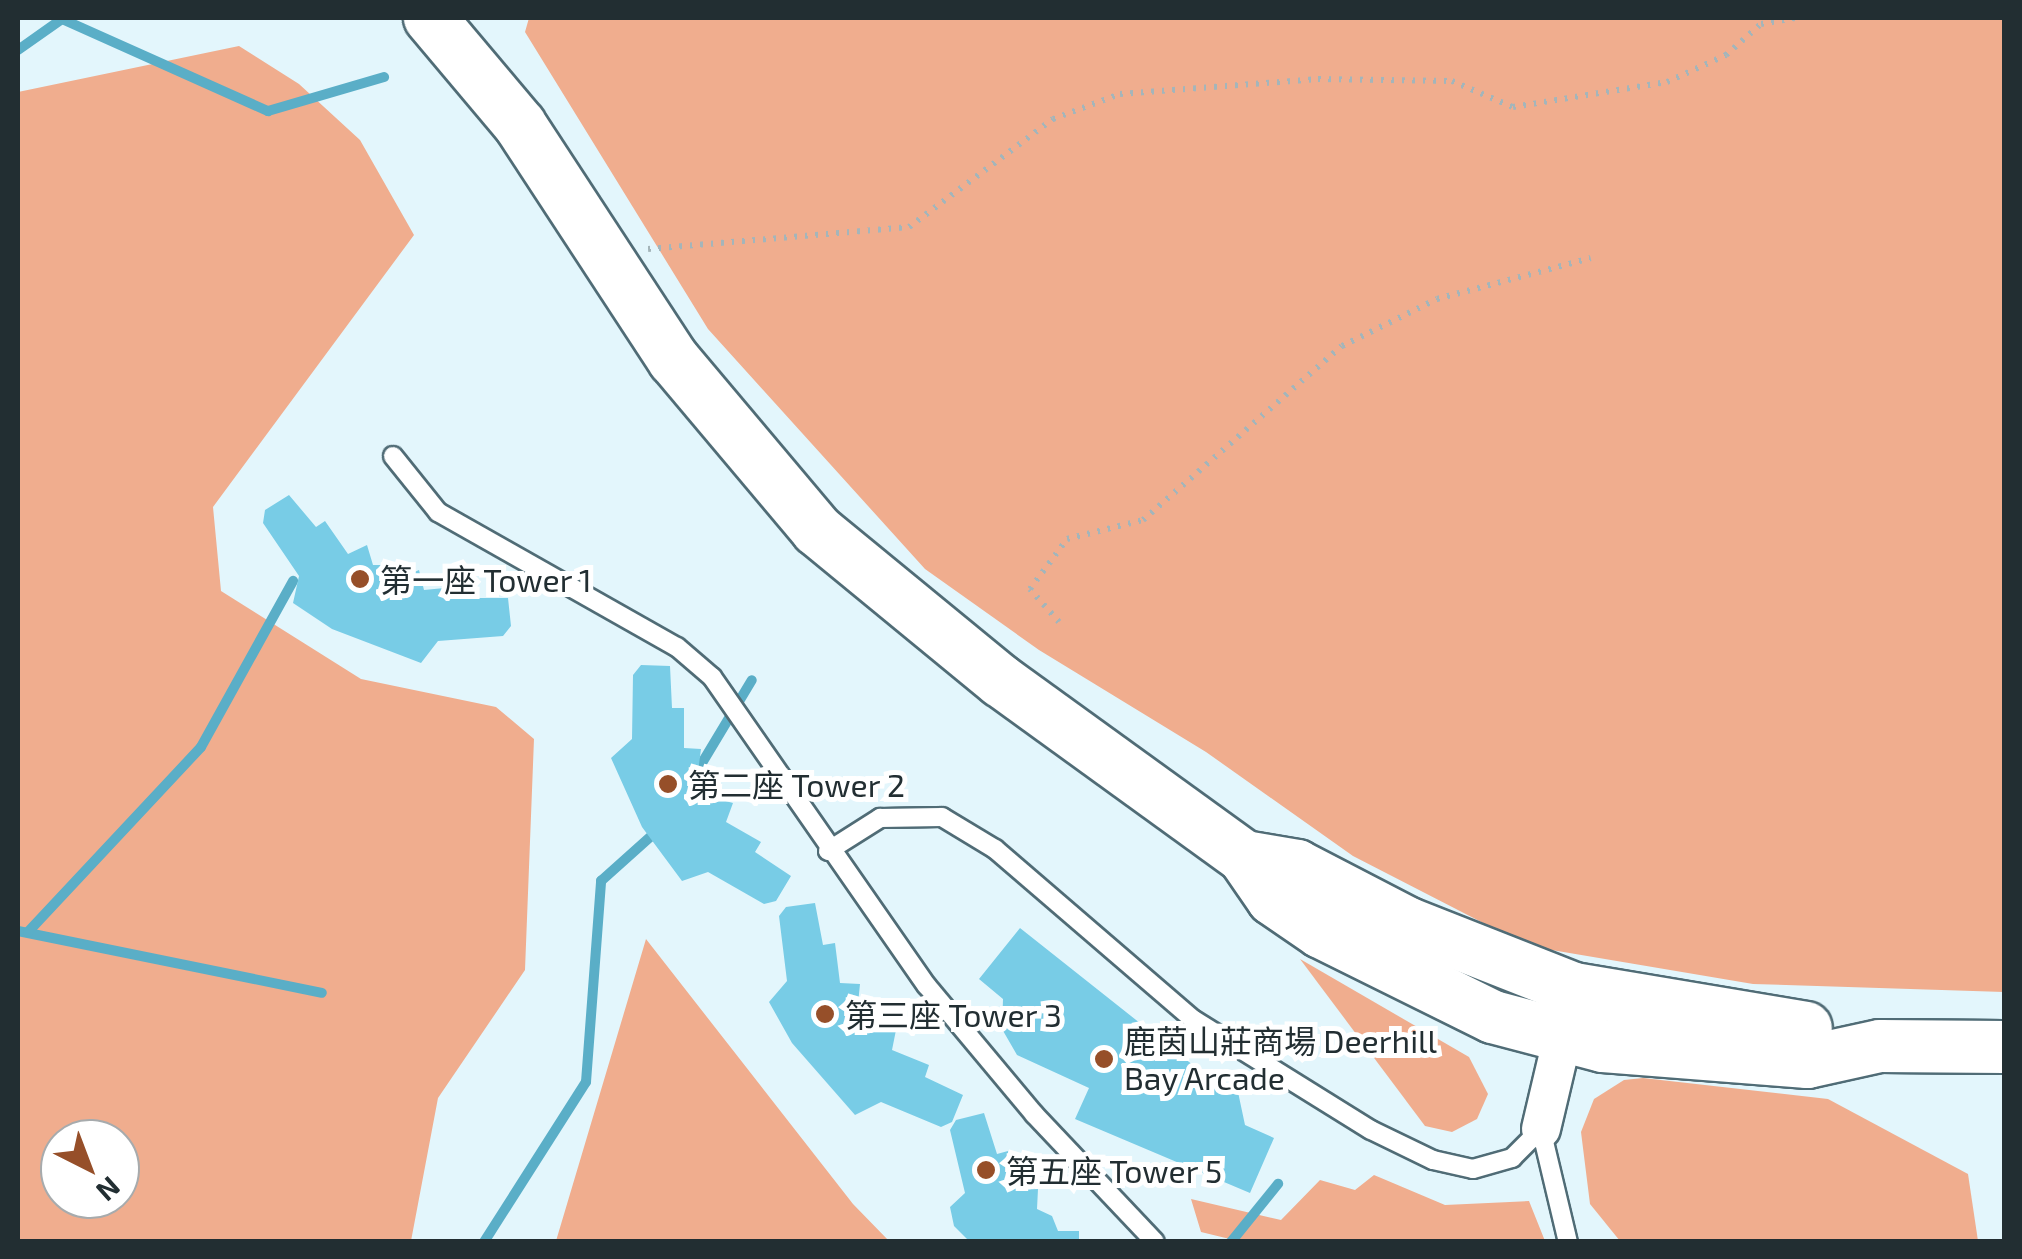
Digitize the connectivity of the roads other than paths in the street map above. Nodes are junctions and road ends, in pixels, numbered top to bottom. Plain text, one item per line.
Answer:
1 (430, 18) edge
2 (393, 456) dead end
3 (828, 851) junction
4 (1568, 1014) junction
5 (2004, 1047) edge
6 (1541, 1129) junction
7 (1155, 1242) edge
8 (1568, 1242) edge

1 - 4 main road
2 - 3 lane
3 - 6 lane
3 - 7 lane
4 - 5 main road
4 - 6 street
6 - 8 lane

